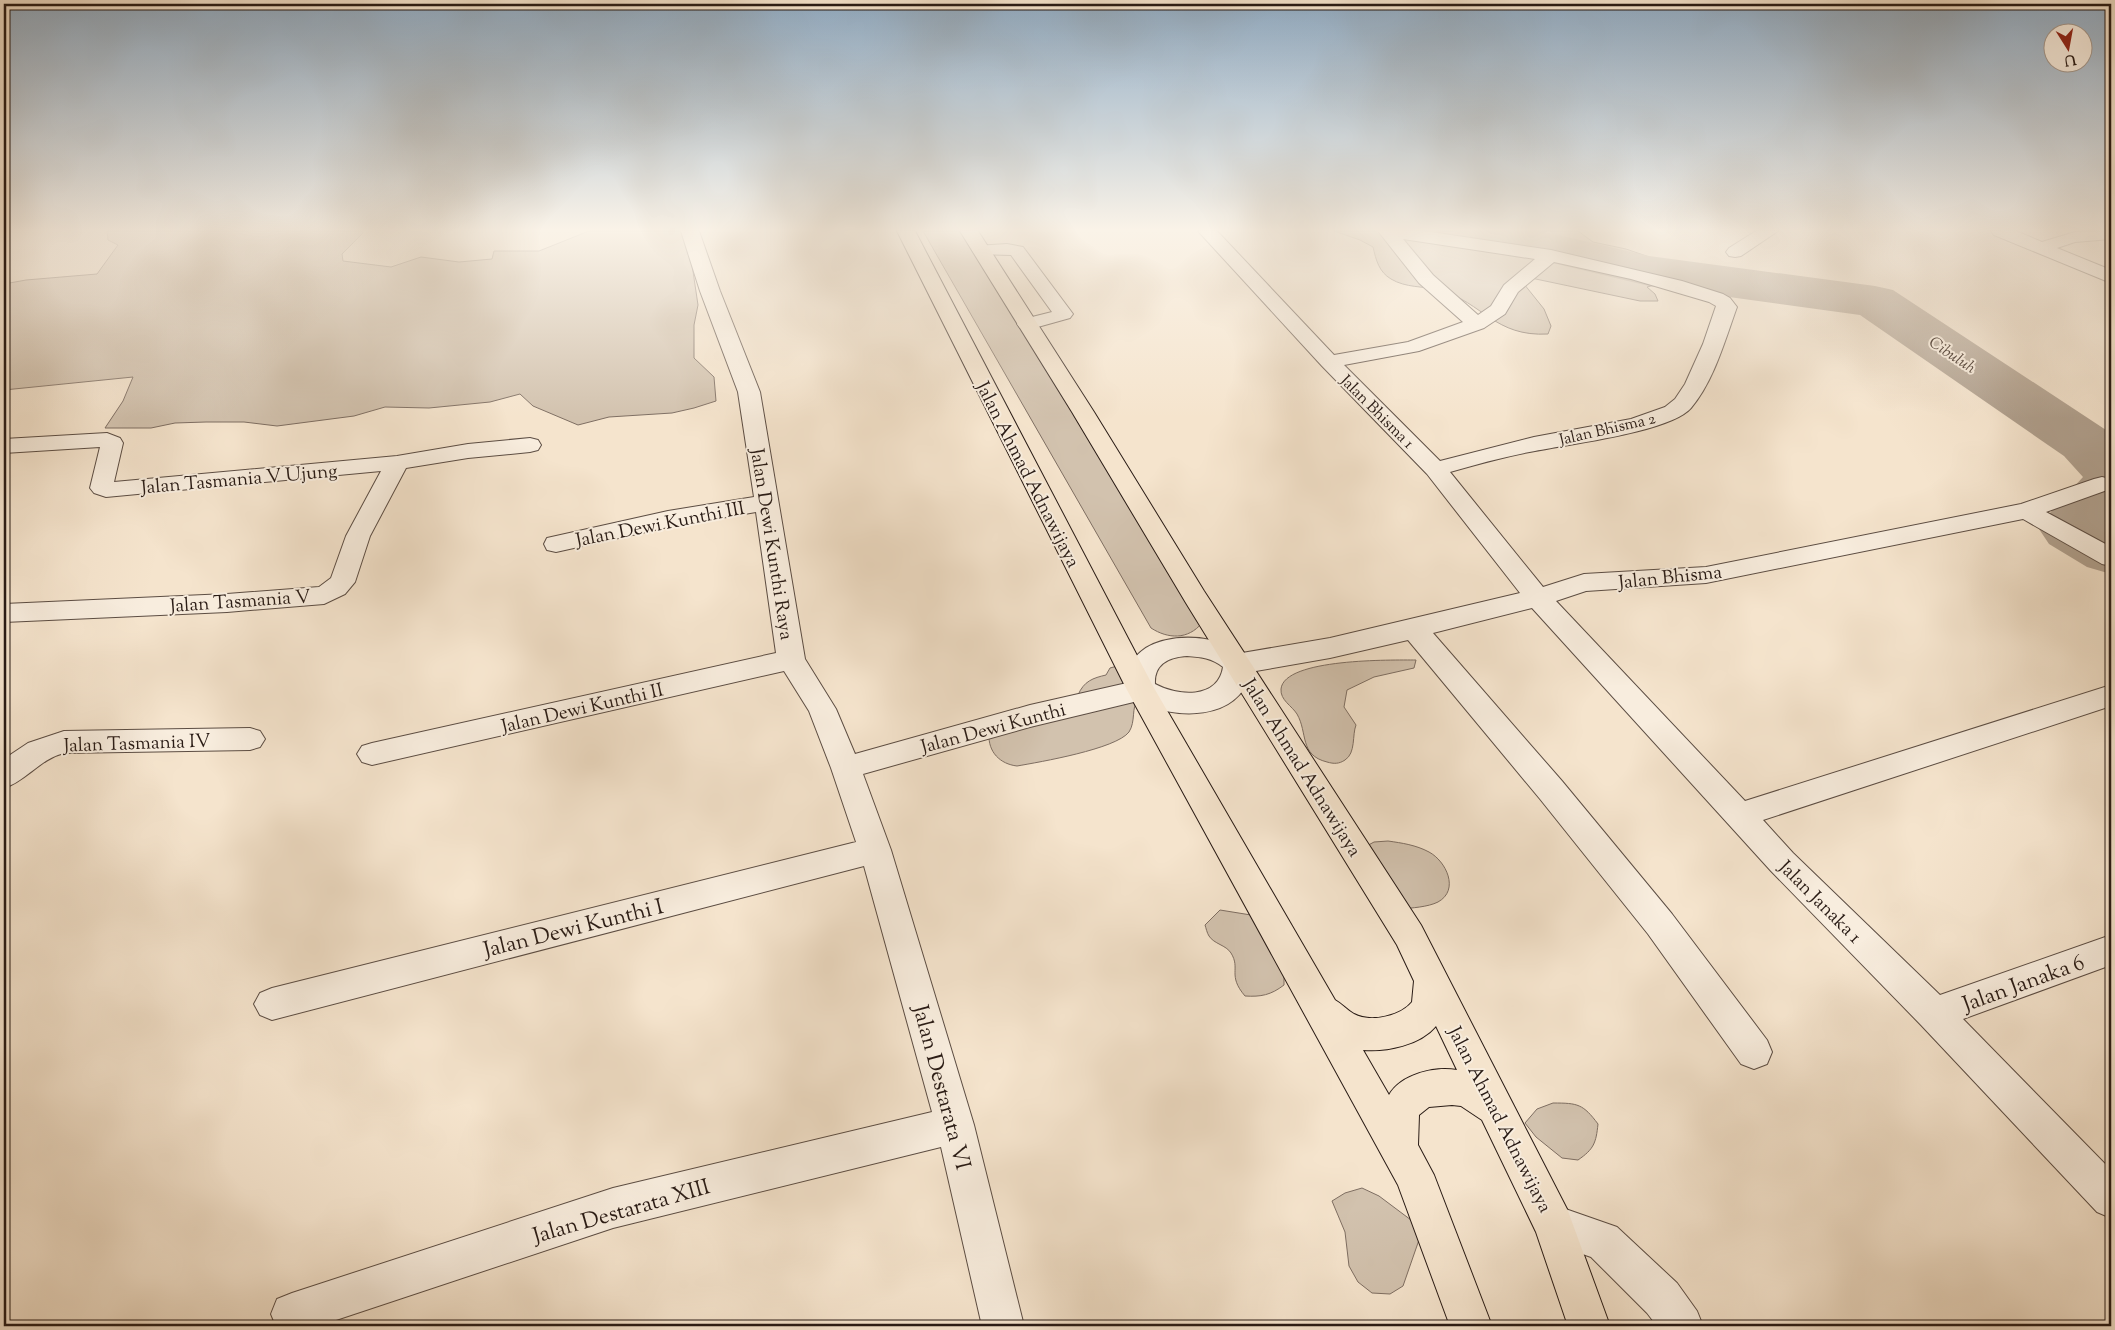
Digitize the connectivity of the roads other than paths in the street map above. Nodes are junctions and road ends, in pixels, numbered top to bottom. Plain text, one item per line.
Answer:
1 (711, 293) edge
2 (937, 293) edge
3 (1008, 293) edge
4 (1048, 293) edge
5 (1265, 293) edge
6 (1442, 293) edge
7 (1508, 293) edge
8 (1701, 293) edge
9 (1027, 324) junction
10 (1476, 324) junction
11 (1329, 362) junction
12 (530, 445) dead end
13 (4, 446) edge
14 (397, 464) junction
15 (1435, 468) junction
16 (2102, 484) dead end
17 (765, 503) junction
18 (2026, 511) junction
19 (556, 544) dead end
20 (2111, 558) edge
21 (1538, 598) junction
22 (4, 612) edge
23 (1414, 629) junction
24 (791, 660) junction
25 (1237, 664) junction
26 (1142, 690) junction
27 (2111, 694) edge
28 (250, 739) dead end
29 (372, 754) dead end
30 (846, 768) junction
31 (4, 776) edge
32 (1740, 815) junction
33 (875, 850) junction
34 (2111, 950) edge
35 (1431, 982) junction
36 (272, 1004) dead end
37 (1323, 1012) junction
38 (1934, 1014) junction
39 (1754, 1052) dead end
40 (1497, 1108) junction
41 (955, 1125) junction
42 (1399, 1146) junction
43 (2111, 1198) edge
44 (1554, 1225) junction
45 (292, 1314) dead end
46 (1003, 1326) edge
47 (1470, 1326) edge
48 (1589, 1326) edge
49 (1682, 1326) edge

1 - 17 street, Jalan Dewi Kunthi Raya
2 - 26 main road, Jalan Ahmad Adnawijaya
3 - 9 main road, Jalan Ahmad Adnawijaya
4 - 9 street
5 - 11 street, Jalan Bhisma 1
6 - 10 street
7 - 10 street
8 - 15 street, Jalan Bhisma 2
9 - 25 main road, Jalan Ahmad Adnawijaya
10 - 11 street
11 - 15 street, Jalan Bhisma 1
12 - 14 street, Jalan Tasmania V Ujung
13 - 14 street, Jalan Tasmania V Ujung
14 - 22 street, Jalan Tasmania V
15 - 21 street, Jalan Bhisma 1
16 - 18 street, Jalan Bhisma
17 - 19 street, Jalan Dewi Kunthi III
17 - 24 street, Jalan Dewi Kunthi Raya
18 - 20 street
18 - 21 street, Jalan Bhisma
21 - 23 street, Jalan Bhisma
21 - 32 street, Jalan Janaka 1
23 - 25 street, Jalan Bhisma
23 - 39 street
24 - 29 street, Jalan Dewi Kunthi II
24 - 30 street, Jalan Dewi Kunthi Raya
25 - 26 street
25 - 26 street
25 - 35 main road, Jalan Ahmad Adnawijaya
26 - 30 street, Jalan Dewi Kunthi
26 - 37 main road, Jalan Ahmad Adnawijaya
27 - 32 street
28 - 31 street, Jalan Tasmania IV
30 - 33 street, Jalan Dewi Kunthi Raya
32 - 38 street, Jalan Janaka 1
33 - 36 street, Jalan Dewi Kunthi I
33 - 41 street, Jalan Destarata VI
34 - 38 street, Jalan Janaka 6
35 - 37 main road
35 - 40 main road, Jalan Ahmad Adnawijaya
37 - 42 main road, Jalan Ahmad Adnawijaya
38 - 43 street, Jalan Janaka 1
40 - 42 main road
40 - 44 main road, Jalan Ahmad Adnawijaya
41 - 45 street, Jalan Destarata XIII
41 - 46 street, Jalan Destarata VI
42 - 47 main road, Jalan Ahmad Adnawijaya
44 - 48 main road, Jalan Ahmad Adnawijaya
44 - 49 street

